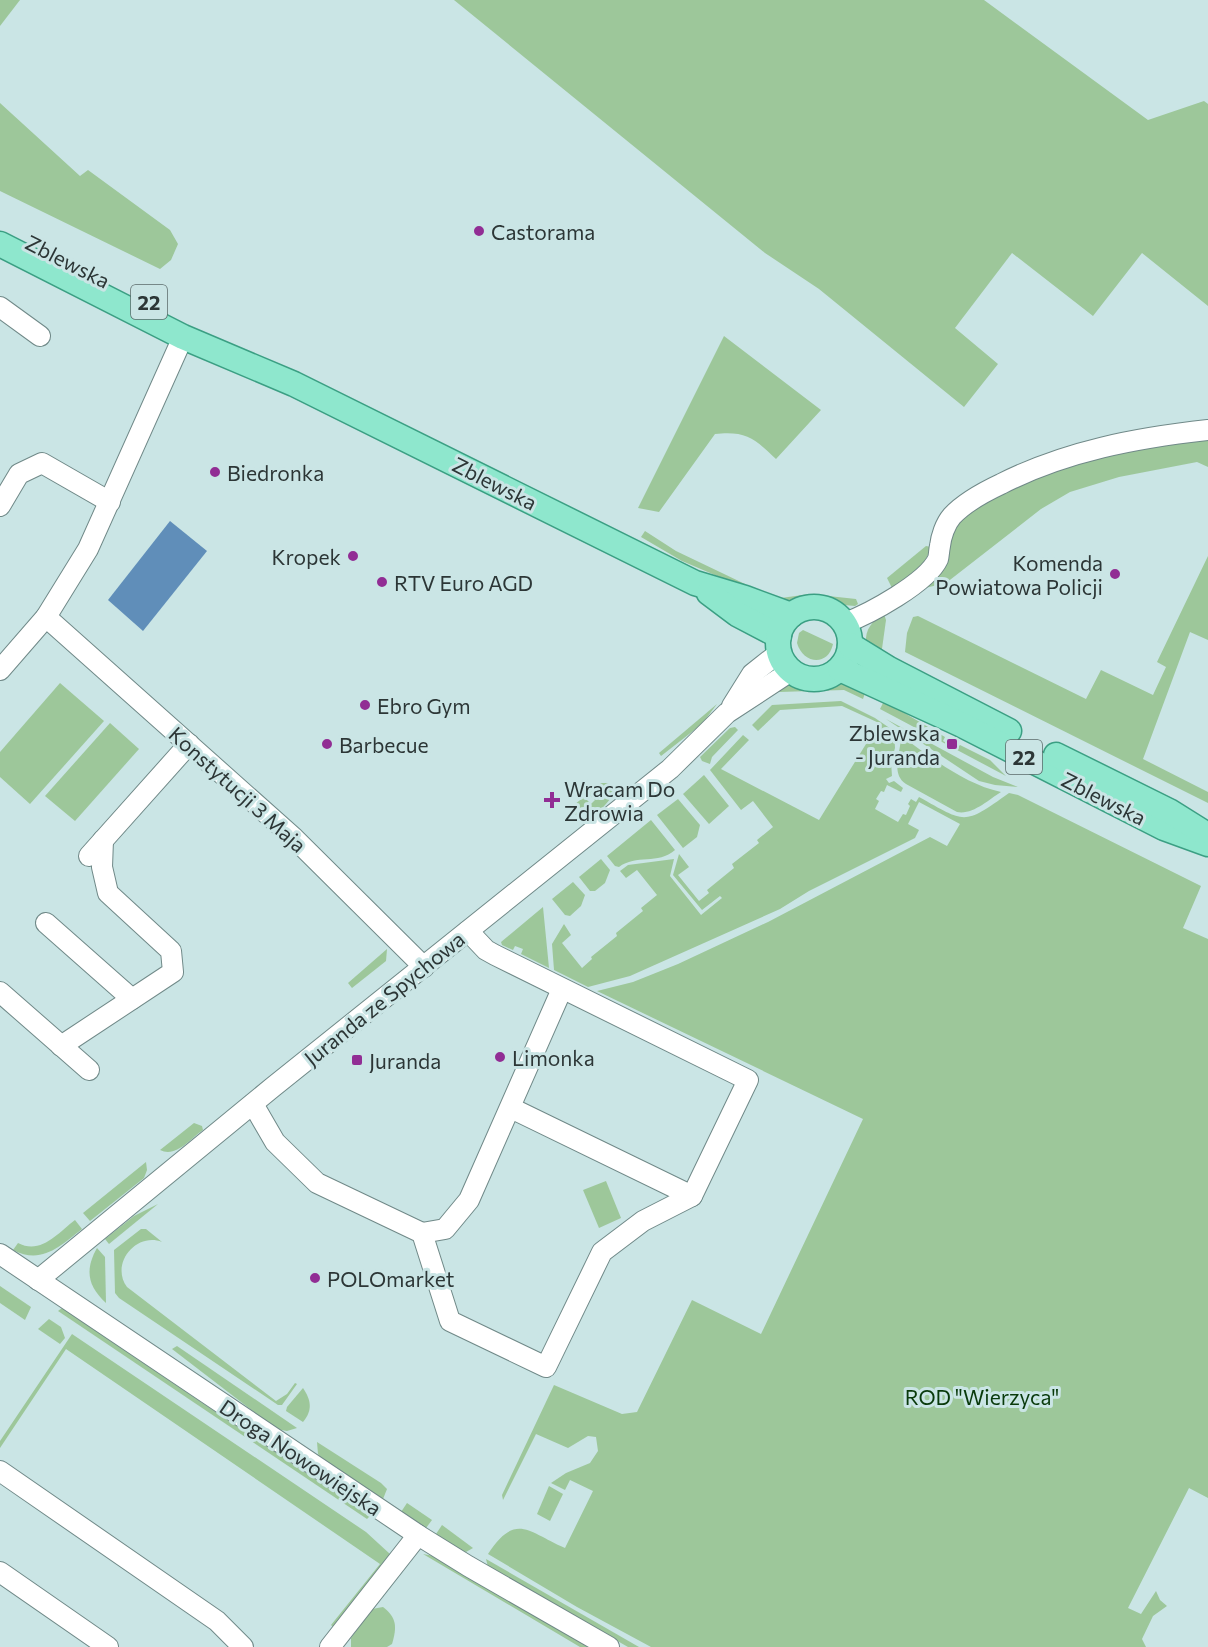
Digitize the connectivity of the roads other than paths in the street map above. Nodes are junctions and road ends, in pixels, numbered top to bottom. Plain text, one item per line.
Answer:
1 (0, 226) edge
2 (0, 244) edge
3 (0, 307) edge
4 (40, 336) dead end
5 (183, 337) junction
6 (294, 384) junction
7 (1208, 430) edge
8 (110, 502) junction
9 (0, 506) edge
10 (695, 583) junction
11 (791, 615) junction
12 (46, 618) junction
13 (848, 634) junction
14 (783, 653) junction
15 (840, 669) junction
16 (0, 670) edge
17 (189, 744) junction
18 (1208, 835) edge
19 (104, 840) junction
20 (1208, 844) edge
21 (89, 856) dead end
22 (46, 923) dead end
23 (468, 931) junction
24 (424, 967) junction
25 (562, 989) junction
26 (0, 992) edge
27 (132, 999) junction
28 (61, 1046) junction
29 (89, 1070) dead end
30 (253, 1104) junction
31 (511, 1108) junction
32 (692, 1196) junction
33 (422, 1233) junction
34 (0, 1254) edge
35 (38, 1280) junction
36 (0, 1471) edge
37 (418, 1535) junction
38 (0, 1572) edge
39 (108, 1647) edge
40 (243, 1647) edge
41 (330, 1647) edge
42 (609, 1647) edge

1 - 6 main road, Zblewska / 22
2 - 5 main road, Zblewska / 22
3 - 4 street
5 - 6 main road, Zblewska / 22
5 - 8 street
6 - 10 main road, Zblewska / 22
7 - 13 street
8 - 9 street
8 - 12 street
10 - 11 main road, Zblewska / 22
10 - 14 main road, Zblewska / 22
11 - 13 main road, 22
11 - 14 main road
12 - 16 street
12 - 17 street, Konstytucji 3 Maja
13 - 15 main road
13 - 18 main road, Zblewska / 22
14 - 15 main road, 22
14 - 23 street, Juranda ze Spychowa
15 - 20 main road, Zblewska / 22
17 - 19 street
17 - 24 street, Konstytucji 3 Maja
19 - 21 street
19 - 27 street
22 - 27 street
23 - 24 street, Juranda ze Spychowa
23 - 25 street
24 - 30 street, Juranda ze Spychowa
25 - 31 street
25 - 32 street
26 - 28 street
27 - 28 street
28 - 29 street
30 - 33 street
30 - 35 street, Juranda ze Spychowa
31 - 32 street
31 - 33 street
32 - 33 street
34 - 35 street, Droga Nowowiejska
35 - 37 street, Droga Nowowiejska
36 - 40 street
37 - 41 street
37 - 42 street, Droga Nowowiejska
38 - 39 street

